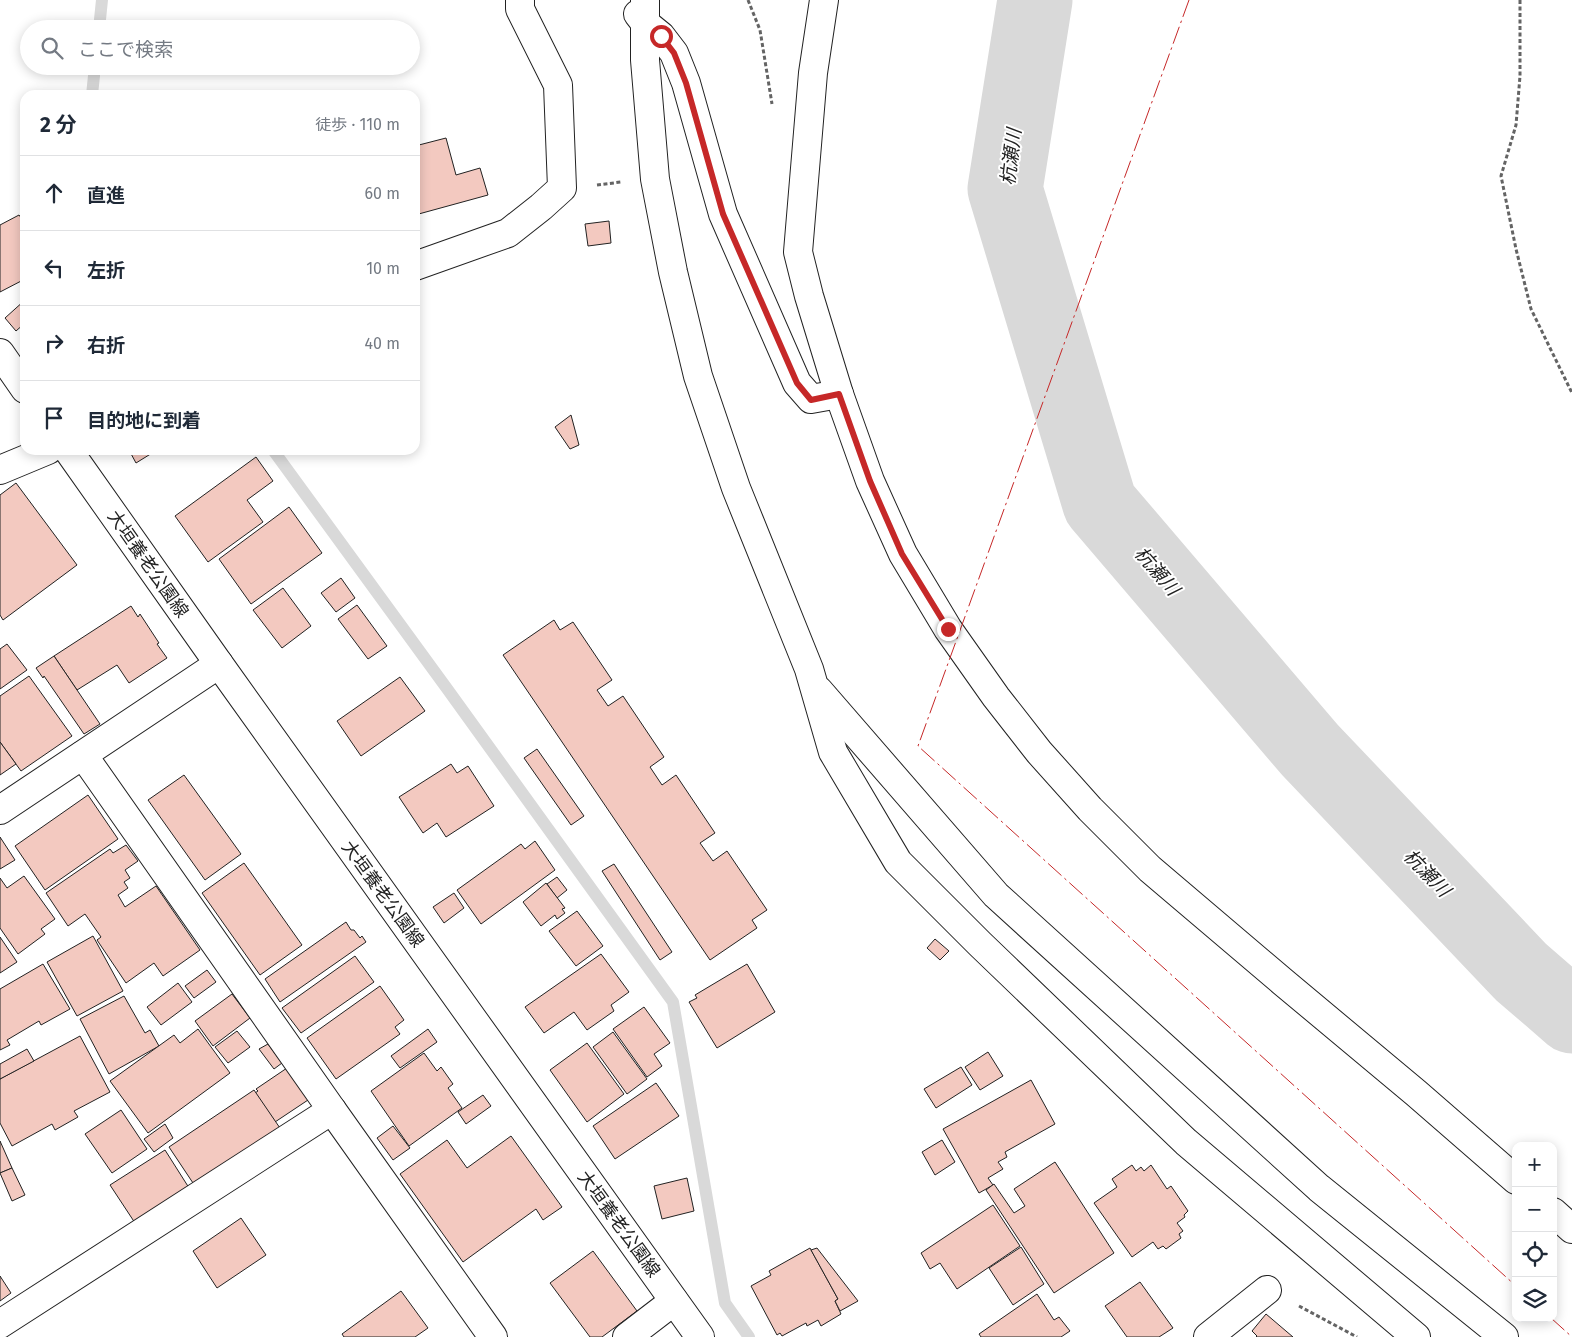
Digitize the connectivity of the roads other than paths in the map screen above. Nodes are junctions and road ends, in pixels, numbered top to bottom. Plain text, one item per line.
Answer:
1 (520, 0) edge
2 (627, 0) edge
3 (824, 0) edge
4 (645, 12) edge
5 (420, 264) edge
6 (0, 353) edge
7 (20, 382) edge
8 (839, 394) junction
9 (36, 455) edge
10 (72, 455) edge
11 (0, 470) edge
12 (219, 664) junction
13 (814, 685) junction
14 (82, 756) junction
15 (0, 810) edge
16 (332, 1110) junction
17 (1512, 1177) edge
18 (1557, 1216) edge
19 (1572, 1229) edge
20 (1267, 1290) road end
21 (674, 1301) junction
22 (0, 1324) edge
23 (493, 1337) edge
24 (627, 1337) edge
25 (700, 1337) edge
26 (1208, 1337) edge
27 (1416, 1337) edge
28 (1504, 1337) edge

1 - 5 street
2 - 4 street
3 - 8 street
4 - 8 street
4 - 13 street
6 - 7 street
8 - 17 street
9 - 11 street
10 - 12 street, 大垣養老公園線
12 - 14 street
12 - 21 street, 大垣養老公園線
13 - 27 street
13 - 28 street
14 - 15 street
14 - 16 street
16 - 22 street
16 - 23 street
18 - 19 street
20 - 26 street
21 - 24 street
21 - 25 street, 大垣養老公園線

